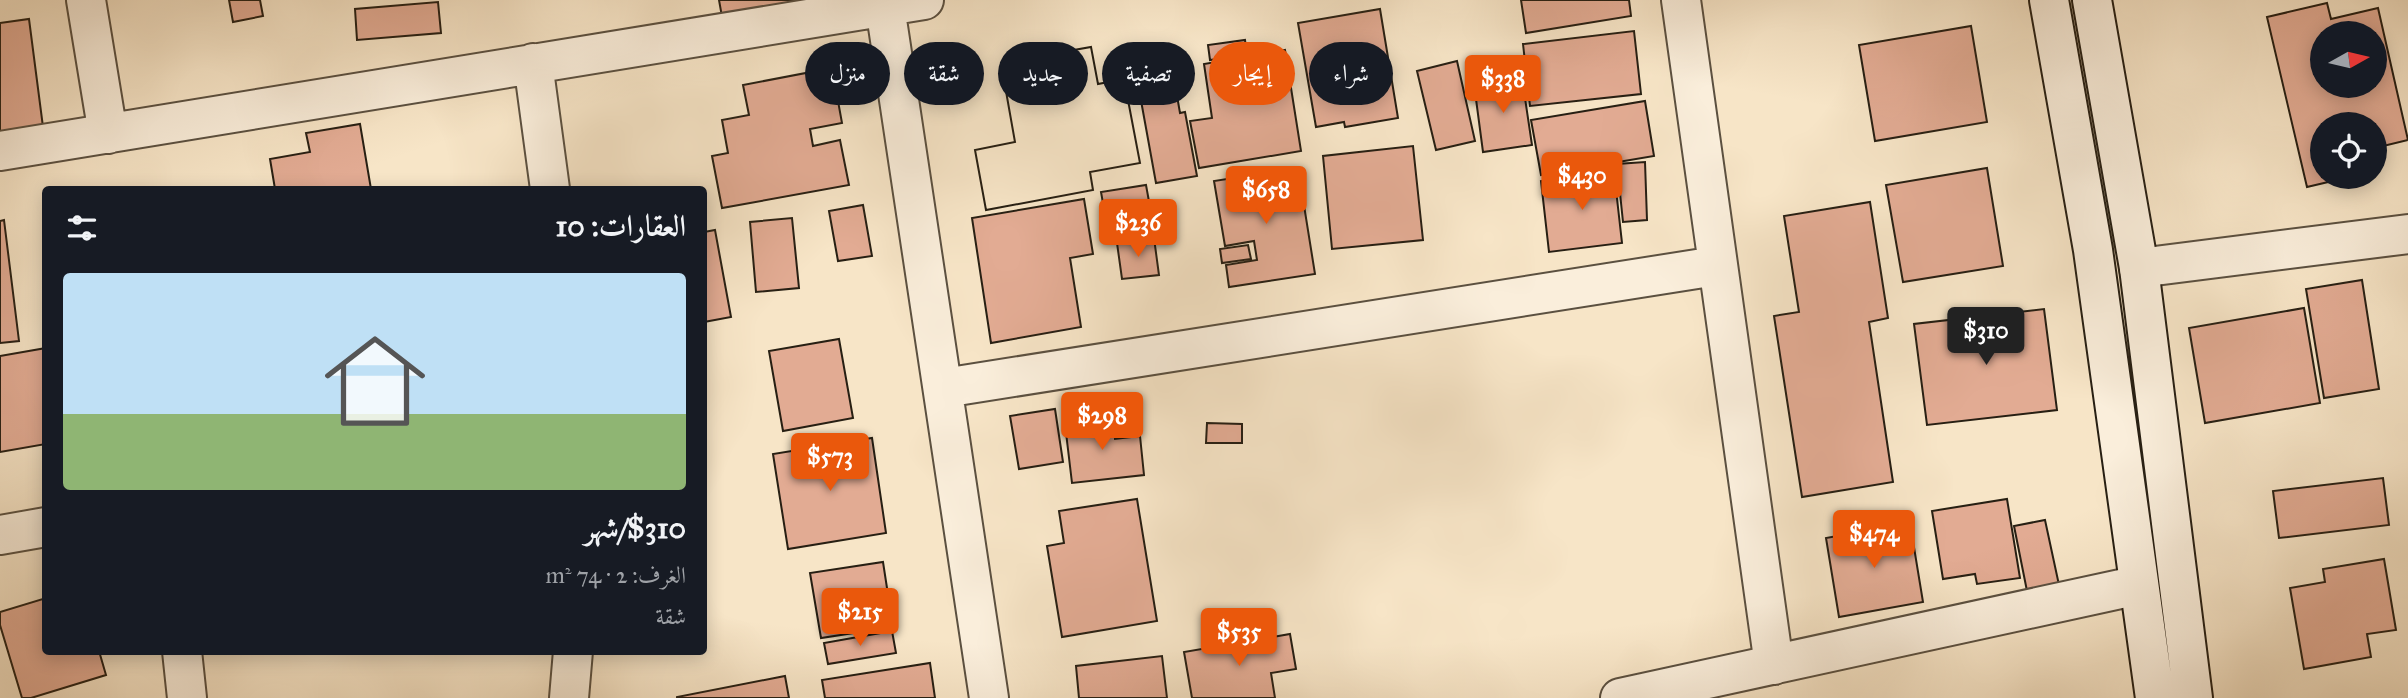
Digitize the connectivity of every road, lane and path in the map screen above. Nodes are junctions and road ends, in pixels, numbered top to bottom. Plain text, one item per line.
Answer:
1 (86, 0) edge
2 (925, 0) edge
3 (1681, 0) edge
4 (2049, 0) edge
5 (2092, 0) edge
6 (884, 4) edge
7 (533, 63) junction
8 (108, 134) junction
9 (0, 151) edge
10 (550, 186) edge
11 (2408, 234) edge
12 (1716, 266) junction
13 (2140, 268) junction
14 (944, 388) junction
15 (42, 528) edge
16 (0, 535) edge
17 (2138, 585) junction
18 (182, 655) edge
19 (573, 655) edge
20 (1774, 665) junction
21 (187, 698) edge
22 (569, 698) edge
23 (989, 698) edge
24 (1620, 698) edge
25 (2155, 698) edge
26 (2193, 698) edge

1 - 8 street
2 - 6 street
3 - 12 street
4 - 17 street
5 - 13 street
6 - 7 street
6 - 14 street
7 - 8 street
7 - 10 street
8 - 9 street
11 - 13 street
12 - 14 street
12 - 20 street
13 - 26 street
14 - 23 street
15 - 16 street
17 - 20 street
17 - 25 street
18 - 21 street
19 - 22 street
20 - 24 street

